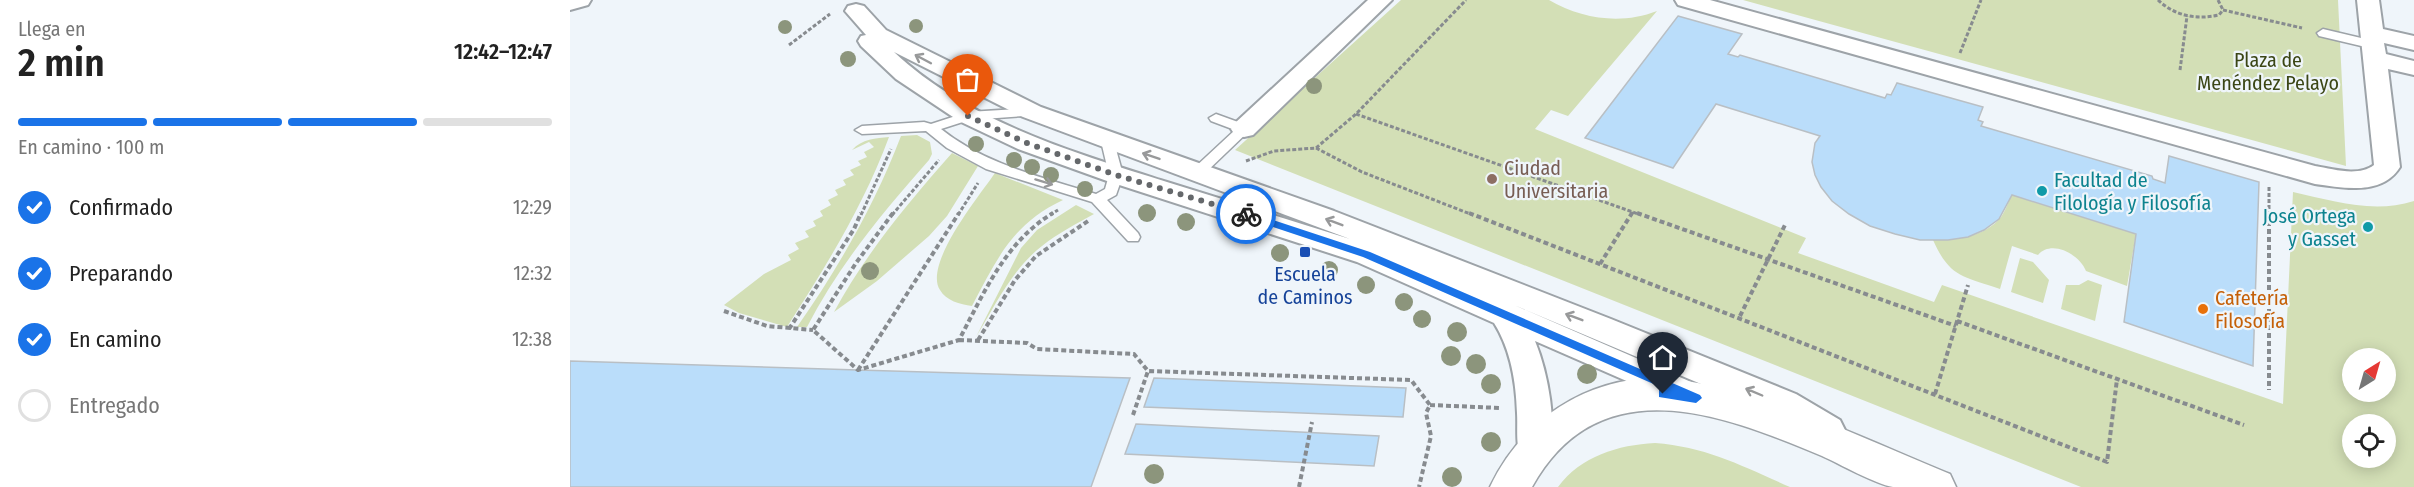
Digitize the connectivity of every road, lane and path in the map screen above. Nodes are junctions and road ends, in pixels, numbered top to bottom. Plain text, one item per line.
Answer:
1 (580, 0) edge
2 (1466, 0) edge
3 (1686, 0) edge
4 (1981, 0) edge
5 (2158, 0) edge
6 (2218, 0) edge
7 (2368, 0) edge
8 (1374, 1) edge
9 (570, 3) edge
10 (857, 6) edge
11 (2223, 10) junction
12 (831, 14) dead end
13 (2187, 16) junction
14 (2323, 33) joint
15 (2414, 43) edge
16 (789, 45) dead end
17 (2374, 46) junction
18 (2414, 68) edge
19 (2180, 70) dead end
20 (1952, 74) junction
21 (1032, 112) junction
22 (1356, 114) junction
23 (968, 116) junction
24 (1216, 118) dead end
25 (931, 128) junction
26 (1244, 129) junction
27 (862, 130) dead end
28 (1108, 141) junction
29 (892, 146) dead end
30 (1316, 148) junction
31 (943, 150) dead end
32 (1242, 162) dead end
33 (1198, 172) junction
34 (1116, 175) junction
35 (2269, 177) dead end
36 (980, 180) dead end
37 (1097, 199) junction
38 (1065, 206) dead end
39 (1633, 212) junction
40 (1089, 220) dead end
41 (1786, 223) dead end
42 (1133, 237) dead end
43 (1768, 260) junction
44 (1600, 264) junction
45 (1455, 271) junction
46 (1968, 285) dead end
47 (724, 311) dead end
48 (1506, 316) junction
49 (1740, 317) junction
50 (1957, 323) junction
51 (789, 329) junction
52 (813, 330) junction
53 (959, 340) junction
54 (978, 340) junction
55 (858, 370) junction
56 (1148, 371) junction
57 (2117, 379) junction
58 (2269, 390) dead end
59 (1935, 394) junction
60 (1696, 398) junction
61 (1430, 405) junction
62 (1506, 408) dead end
63 (1132, 415) dead end
64 (1312, 422) dead end
65 (2244, 425) dead end
66 (1534, 449) junction
67 (1897, 471) junction
68 (1299, 487) edge
69 (1419, 487) edge
70 (1510, 487) edge
71 (1936, 487) edge

1 - 9 street
2 - 22 path
3 - 20 street
4 - 20 path
5 - 13 path
6 - 11 path
7 - 17 street
8 - 26 street
21 -> 10 street
10 - 23 street
11 - 13 path
11 - 14 path
12 - 16 path
13 - 19 path
14 - 17 lane
15 - 17 street
17 - 18 street
17 - 20 street
21 - 23 lane
21 - 28 street
22 - 30 path
22 - 39 path
23 - 25 lane
23 - 34 street
24 - 26 lane
25 - 27 lane
25 -> 37 lane
26 - 33 lane
33 -> 28 street
28 - 34 lane
29 - 51 path
30 - 32 path
30 - 44 path
31 - 52 path
45 -> 33 street
34 - 37 lane
34 - 48 street
35 - 58 path
36 - 55 path
37 - 42 lane
38 - 53 path
39 - 43 path
39 - 44 path
40 - 54 path
41 - 43 path
43 - 49 path
43 - 50 path
44 - 49 path
45 - 48 street
67 -> 45 street
46 - 50 path
47 - 51 path
48 - 60 street
48 - 66 street
49 - 59 path
50 - 57 path
50 - 59 path
51 - 52 path
52 - 55 path
53 - 54 path
53 - 55 path
54 - 56 path
56 - 61 path
56 - 63 path
57 - 59 path
57 - 65 path
60 - 66 street
60 - 67 street
61 - 62 path
61 - 69 path
64 - 68 path
66 - 70 street
67 - 71 street

